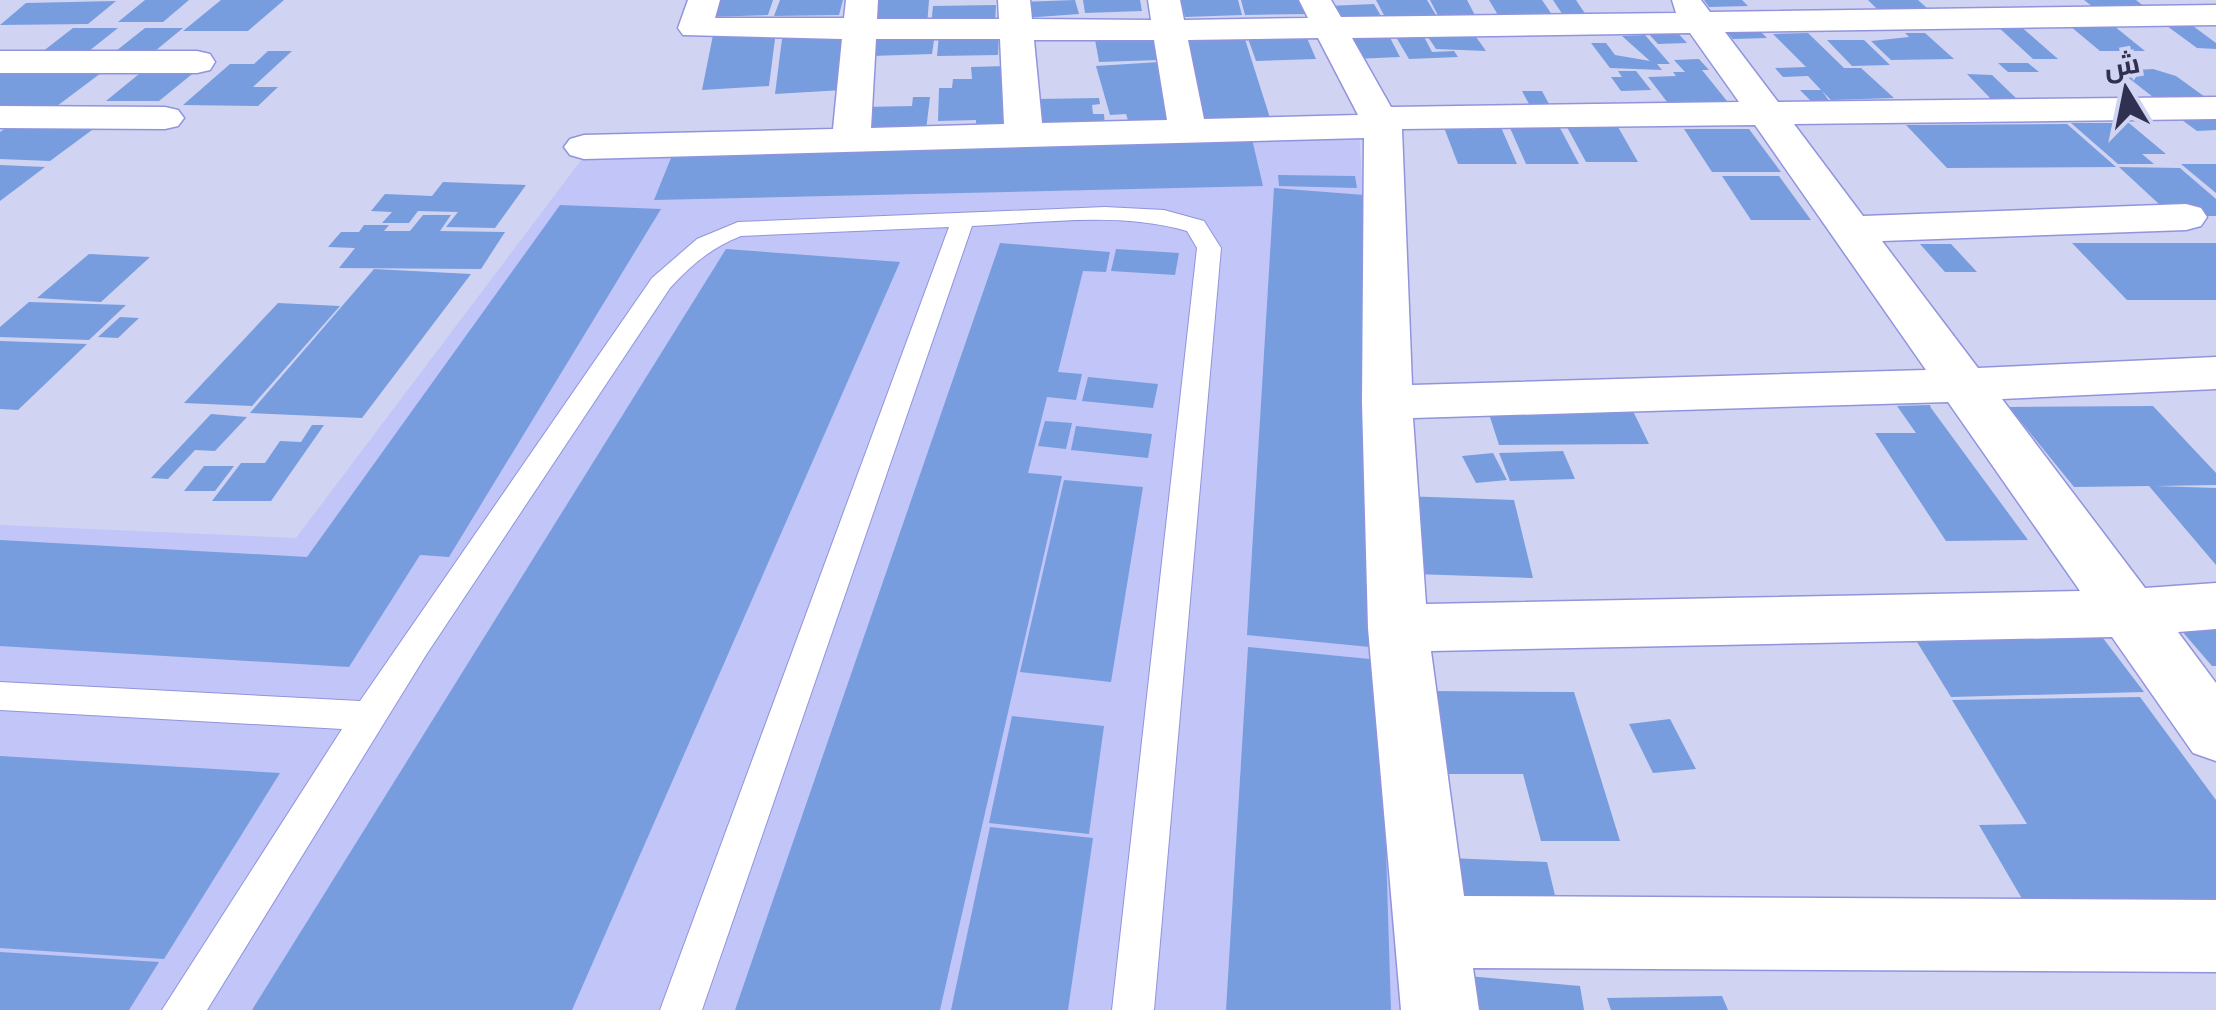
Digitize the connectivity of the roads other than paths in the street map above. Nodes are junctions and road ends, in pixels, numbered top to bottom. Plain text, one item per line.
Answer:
1 (704, 0) edge
2 (1693, 12) edge
3 (1321, 14) edge
4 (860, 15) edge
5 (1166, 15) edge
6 (1017, 16) edge
7 (2216, 16) edge
8 (0, 62) edge
9 (197, 62) dead end
10 (2216, 108) edge
11 (1767, 114) junction
12 (0, 117) edge
13 (164, 118) dead end
14 (1381, 122) junction
15 (1188, 132) junction
16 (1024, 136) junction
17 (852, 139) junction
18 (584, 147) dead end
19 (2186, 217) dead end
20 (964, 220) junction
21 (1852, 230) junction
22 (2216, 373) edge
23 (1964, 385) junction
24 (1387, 402) junction
25 (2216, 606) edge
26 (2129, 613) junction
27 (1398, 628) junction
28 (0, 696) edge
29 (368, 716) junction
30 (2216, 733) edge
31 (1434, 932) junction
32 (2216, 936) edge
33 (183, 1010) edge
34 (681, 1010) edge
35 (1133, 1010) edge
36 (1440, 1010) edge

1 - 4 street
2 - 3 street
2 - 7 street
2 - 11 street
3 - 5 street
3 - 14 street
4 - 6 street
4 - 17 street
5 - 6 street
5 - 15 street
6 - 16 street
8 - 9 street
10 - 11 street
11 - 14 street
11 - 21 street
12 - 13 street
14 - 15 street
14 - 24 street
15 - 16 street
16 - 17 street
17 - 18 street
19 - 21 street
20 - 29 lane
20 - 34 lane
20 - 35 lane
21 - 23 street
22 - 23 street
23 - 24 street
23 - 26 street
24 - 27 street
25 - 26 street
26 - 27 street
26 - 30 street
27 - 31 street
28 - 29 lane
29 - 33 lane
31 - 32 street
31 - 36 street

